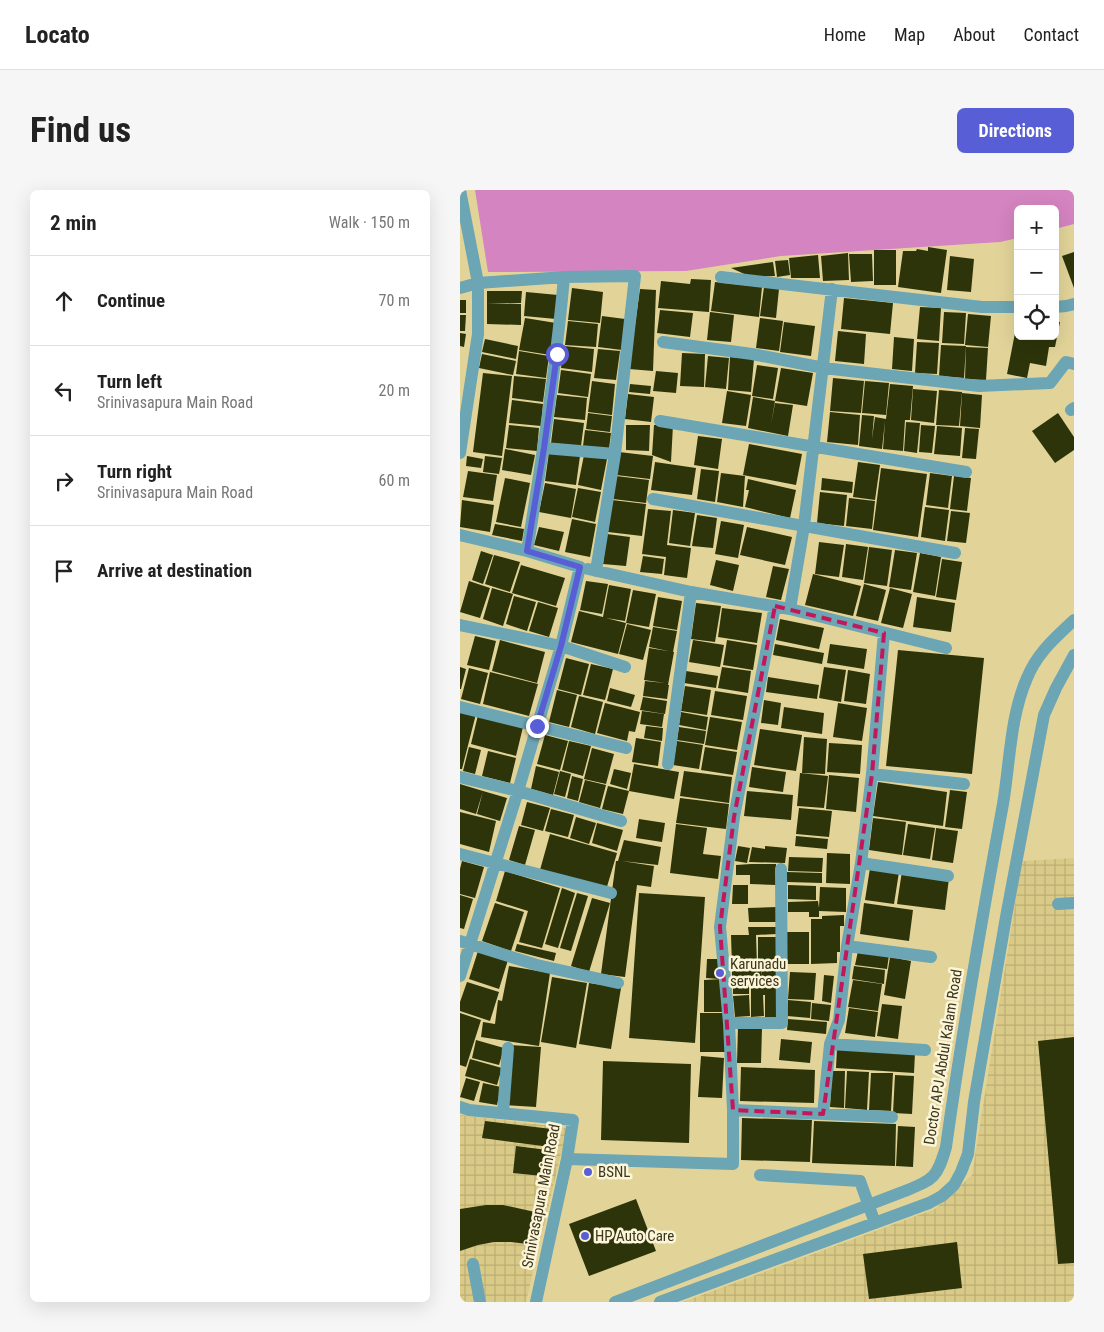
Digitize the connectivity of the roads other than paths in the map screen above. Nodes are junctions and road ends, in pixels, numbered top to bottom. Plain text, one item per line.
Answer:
1 (460, 190) edge
2 (721, 276) dead end
3 (564, 277) junction
4 (478, 283) junction
5 (460, 288) edge
6 (832, 289) junction
7 (1074, 304) edge
8 (1059, 306) edge
9 (1014, 307) edge
10 (663, 342) dead end
11 (1070, 363) edge
12 (824, 368) junction
13 (660, 421) dead end
14 (814, 446) junction
15 (544, 448) junction
16 (460, 454) edge
17 (615, 454) junction
18 (966, 472) dead end
19 (653, 499) dead end
20 (804, 526) junction
21 (460, 535) edge
22 (527, 551) junction
23 (956, 553) dead end
24 (580, 567) junction
25 (596, 570) junction
26 (692, 592) junction
27 (775, 606) junction
28 (790, 609) junction
29 (1074, 620) edge
30 (460, 625) edge
31 (884, 633) junction
32 (561, 646) junction
33 (946, 648) dead end
34 (1074, 655) edge
35 (625, 667) dead end
36 (460, 707) edge
37 (537, 726) junction
38 (626, 748) dead end
39 (668, 764) dead end
40 (872, 774) junction
41 (460, 777) edge
42 (964, 784) dead end
43 (518, 791) junction
44 (621, 821) dead end
45 (460, 854) edge
46 (496, 863) junction
47 (861, 863) junction
48 (781, 869) dead end
49 (948, 876) dead end
50 (611, 893) dead end
51 (1074, 903) edge
52 (1058, 904) dead end
53 (465, 943) edge
54 (847, 946) junction
55 (931, 957) dead end
56 (460, 976) edge
57 (618, 983) dead end
58 (729, 1023) junction
59 (830, 1044) junction
60 (508, 1048) dead end
61 (925, 1050) dead end
62 (460, 1107) edge
63 (733, 1110) junction
64 (502, 1113) junction
65 (823, 1114) junction
66 (892, 1117) dead end
67 (567, 1158) junction
68 (760, 1175) dead end
69 (869, 1205) junction
70 (876, 1223) junction
71 (473, 1264) dead end
72 (480, 1302) edge
73 (536, 1302) edge
74 (615, 1302) edge
75 (660, 1302) edge

1 - 4 street
2 - 6 street
3 - 4 street
3 - 15 street
3 - 17 street
4 - 5 street
4 - 16 street
6 - 9 street
6 - 12 street
7 - 8 street
10 - 12 street
11 - 12 street
12 - 14 street
13 - 14 street
14 - 18 street
14 - 20 street
15 - 17 street
15 - 22 street
17 - 25 street
19 - 20 street
20 - 23 street
20 - 28 street
21 - 22 street
22 - 24 street
24 - 25 street
24 - 32 street
25 - 26 street
26 - 27 street
26 - 39 street
27 - 28 street
27 - 58 street
28 - 31 street
29 - 69 street, Doctor APJ Abdul Kalam Road
30 - 32 street
31 - 33 street
31 - 40 street
32 - 35 street
32 - 37 street
34 - 70 street
36 - 37 street
37 - 38 street
37 - 43 street
40 - 42 street
40 - 47 street
41 - 43 street
43 - 44 street
43 - 46 street
45 - 46 street
46 - 50 street
46 - 53 street
47 - 49 street
47 - 54 street
48 - 58 street
51 - 52 street
53 - 56 street
53 - 57 street
54 - 55 street
54 - 59 street
58 - 63 street
59 - 61 street
59 - 65 street
60 - 64 street
62 - 64 street, Srinivasapura Main Road
63 - 65 street
63 - 67 street
64 - 67 street, Srinivasapura Main Road
65 - 66 street
67 - 73 street, Srinivasapura Main Road
68 - 69 street
69 - 70 street
69 - 74 street, Doctor APJ Abdul Kalam Road
70 - 75 street
71 - 72 street

